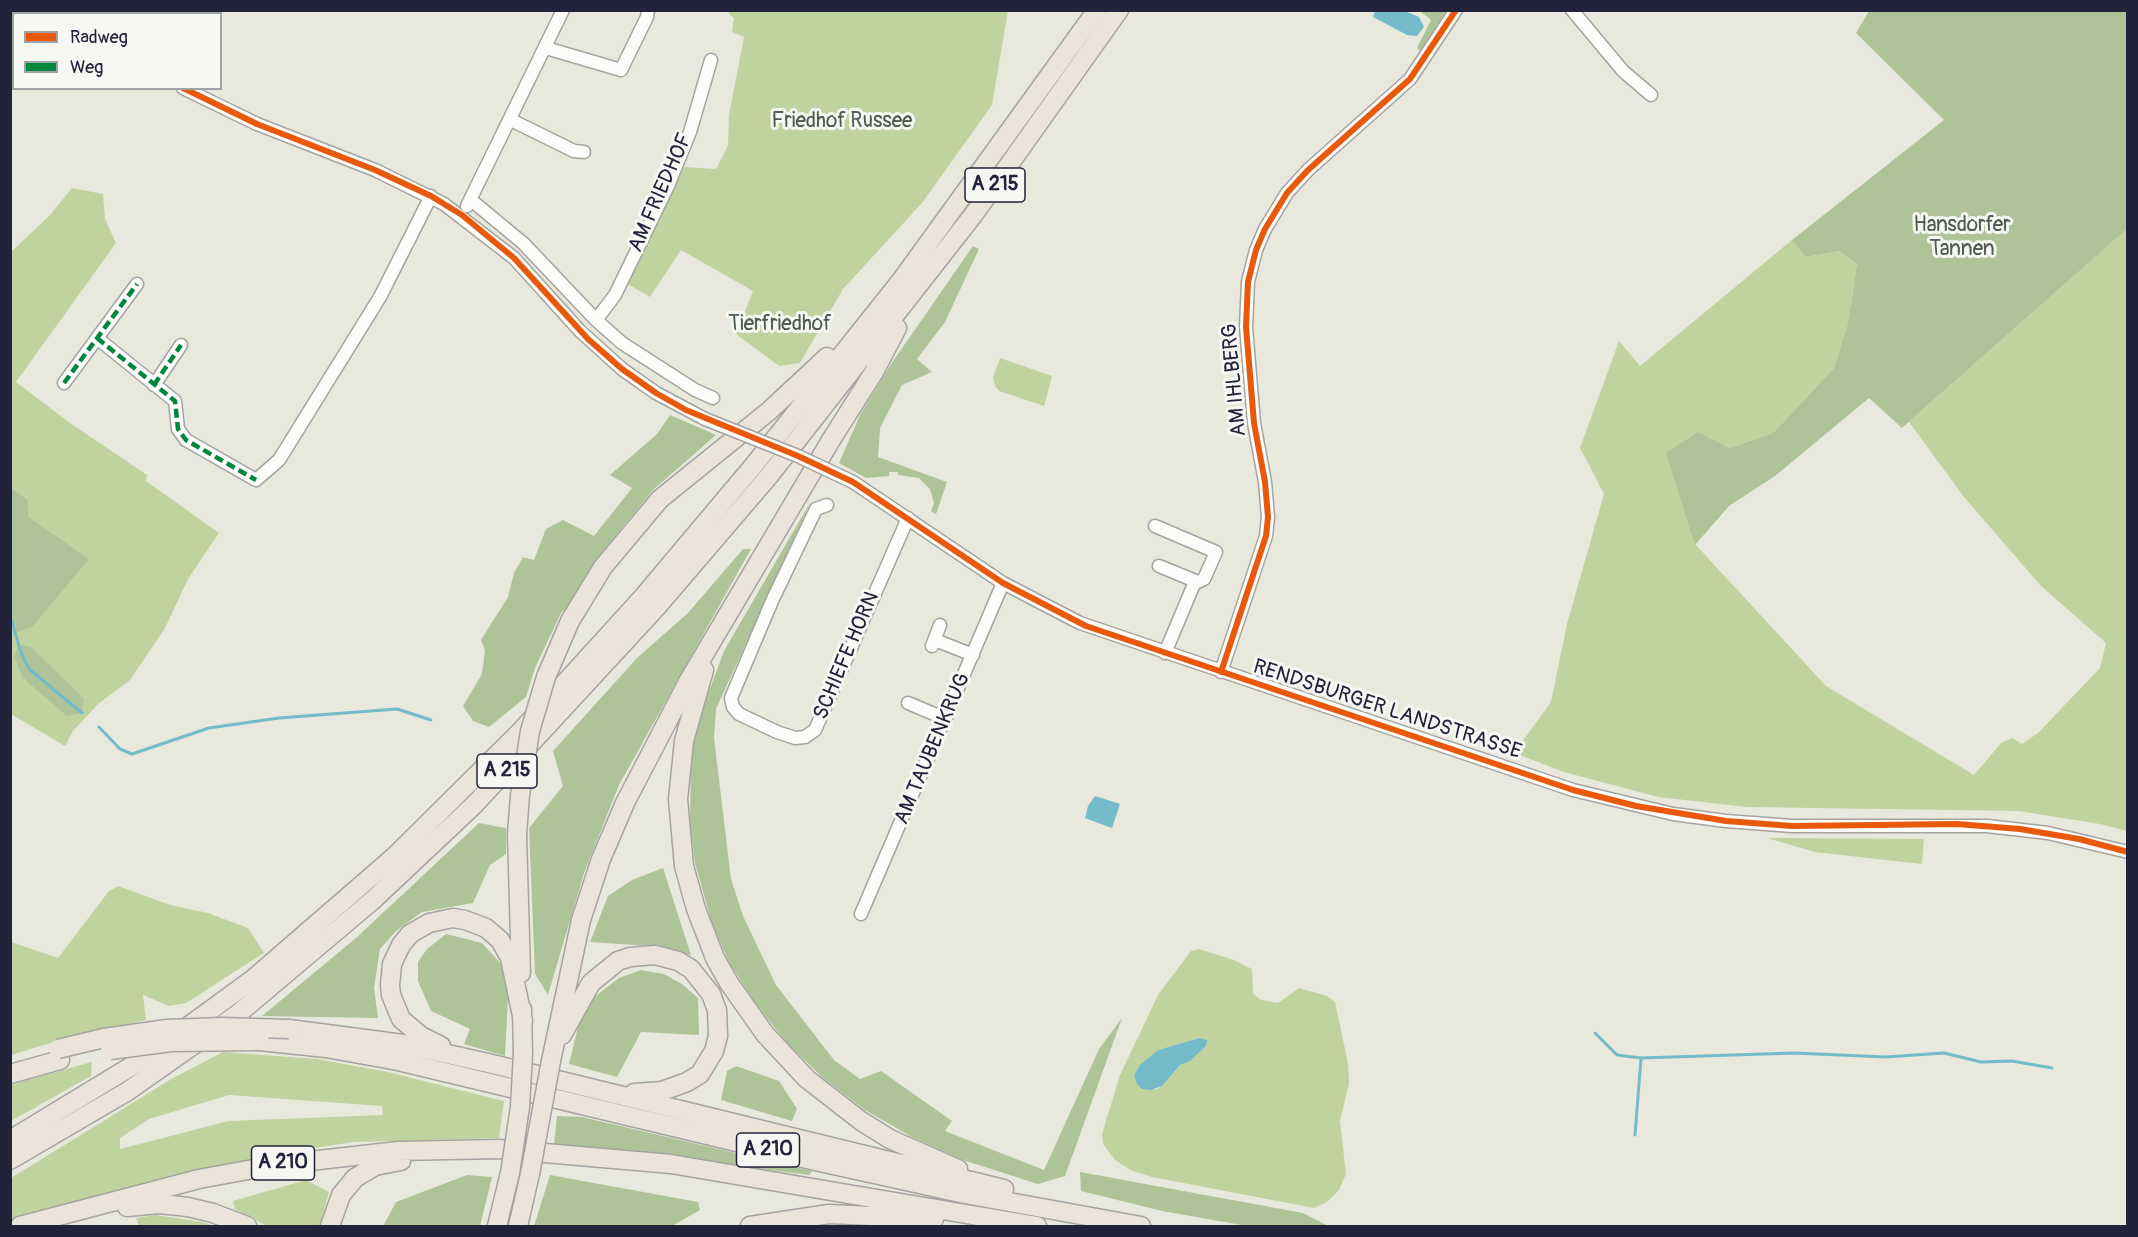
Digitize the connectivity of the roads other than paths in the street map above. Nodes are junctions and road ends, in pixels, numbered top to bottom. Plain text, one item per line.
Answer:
1 (563, 10) edge
2 (648, 10) edge
3 (1097, 10) edge
4 (1119, 10) edge
5 (1456, 10) edge
6 (1572, 10) edge
7 (546, 48) junction
8 (711, 60) dead end
9 (187, 90) edge
10 (1651, 95) dead end
11 (511, 120) junction
12 (584, 152) dead end
13 (431, 196) junction
14 (471, 200) junction
15 (462, 215) junction
16 (910, 283) junction
17 (136, 284) dead end
18 (596, 320) junction
19 (97, 338) junction
20 (181, 345) dead end
21 (64, 383) dead end
22 (154, 385) junction
23 (713, 398) dead end
24 (827, 505) dead end
25 (908, 519) junction
26 (1155, 526) dead end
27 (1159, 566) dead end
28 (1198, 582) junction
29 (1003, 583) junction
30 (940, 626) dead end
31 (718, 633) junction
32 (1166, 653) junction
33 (973, 655) junction
34 (1217, 671) junction
35 (907, 704) dead end
36 (946, 719) junction
37 (2127, 852) edge
38 (861, 914) dead end
39 (523, 1021) junction
40 (59, 1055) junction
41 (551, 1061) junction
42 (488, 1063) junction
43 (10, 1064) edge
44 (10, 1074) edge
45 (607, 1092) junction
46 (10, 1140) edge
47 (499, 1149) junction
48 (10, 1160) edge
49 (1033, 1196) junction
50 (71, 1212) junction
51 (497, 1225) edge
52 (20, 1227) edge
53 (247, 1227) edge
54 (330, 1227) edge
55 (518, 1227) edge
56 (750, 1227) edge
57 (1014, 1227) edge
58 (1037, 1227) edge
59 (1142, 1227) edge
60 (1151, 1227) edge

1 - 7 street
2 - 7 street
3 - 16 highway, A 215
4 - 16 highway, A 215
5 - 34 street, AM IHLBERG
6 - 10 street
7 - 11 street
8 - 18 street, AM FRIEDHOF
9 - 13 street, RENDSBURGER LANDSTRASSE
11 - 12 street
11 - 14 street
13 - 15 street, RENDSBURGER LANDSTRASSE
13 - 22 street
14 - 15 street
14 - 18 street
15 - 25 street, RENDSBURGER LANDSTRASSE, bridge
16 - 31 highway
16 - 39 highway, bridge
16 - 46 highway, A 215
16 - 48 highway, A 215
17 - 19 street
18 - 23 street
19 - 21 street
19 - 22 street
20 - 22 street
24 - 25 street, SCHIEFE HORN
25 - 29 street, RENDSBURGER LANDSTRASSE
26 - 28 street
27 - 28 street
28 - 32 street
29 - 32 street, RENDSBURGER LANDSTRASSE
29 - 33 street, AM TAUBENKRUG
30 - 33 street
31 - 41 highway
31 - 49 highway
32 - 34 street, RENDSBURGER LANDSTRASSE
33 - 36 street, AM TAUBENKRUG
34 - 37 street, RENDSBURGER LANDSTRASSE
35 - 36 street
36 - 38 street, AM TAUBENKRUG
39 - 42 highway
39 - 51 highway, bridge
40 - 42 highway, bridge
40 - 43 highway
40 - 44 highway, A 210
40 - 59 highway, A 210, bridge
41 - 45 highway
41 - 55 highway, bridge
42 - 45 highway
45 - 49 highway
47 - 50 highway, A 210
47 - 54 highway
47 - 58 highway, A 210
49 - 60 highway
50 - 52 highway, A 210
50 - 53 highway
56 - 57 highway

